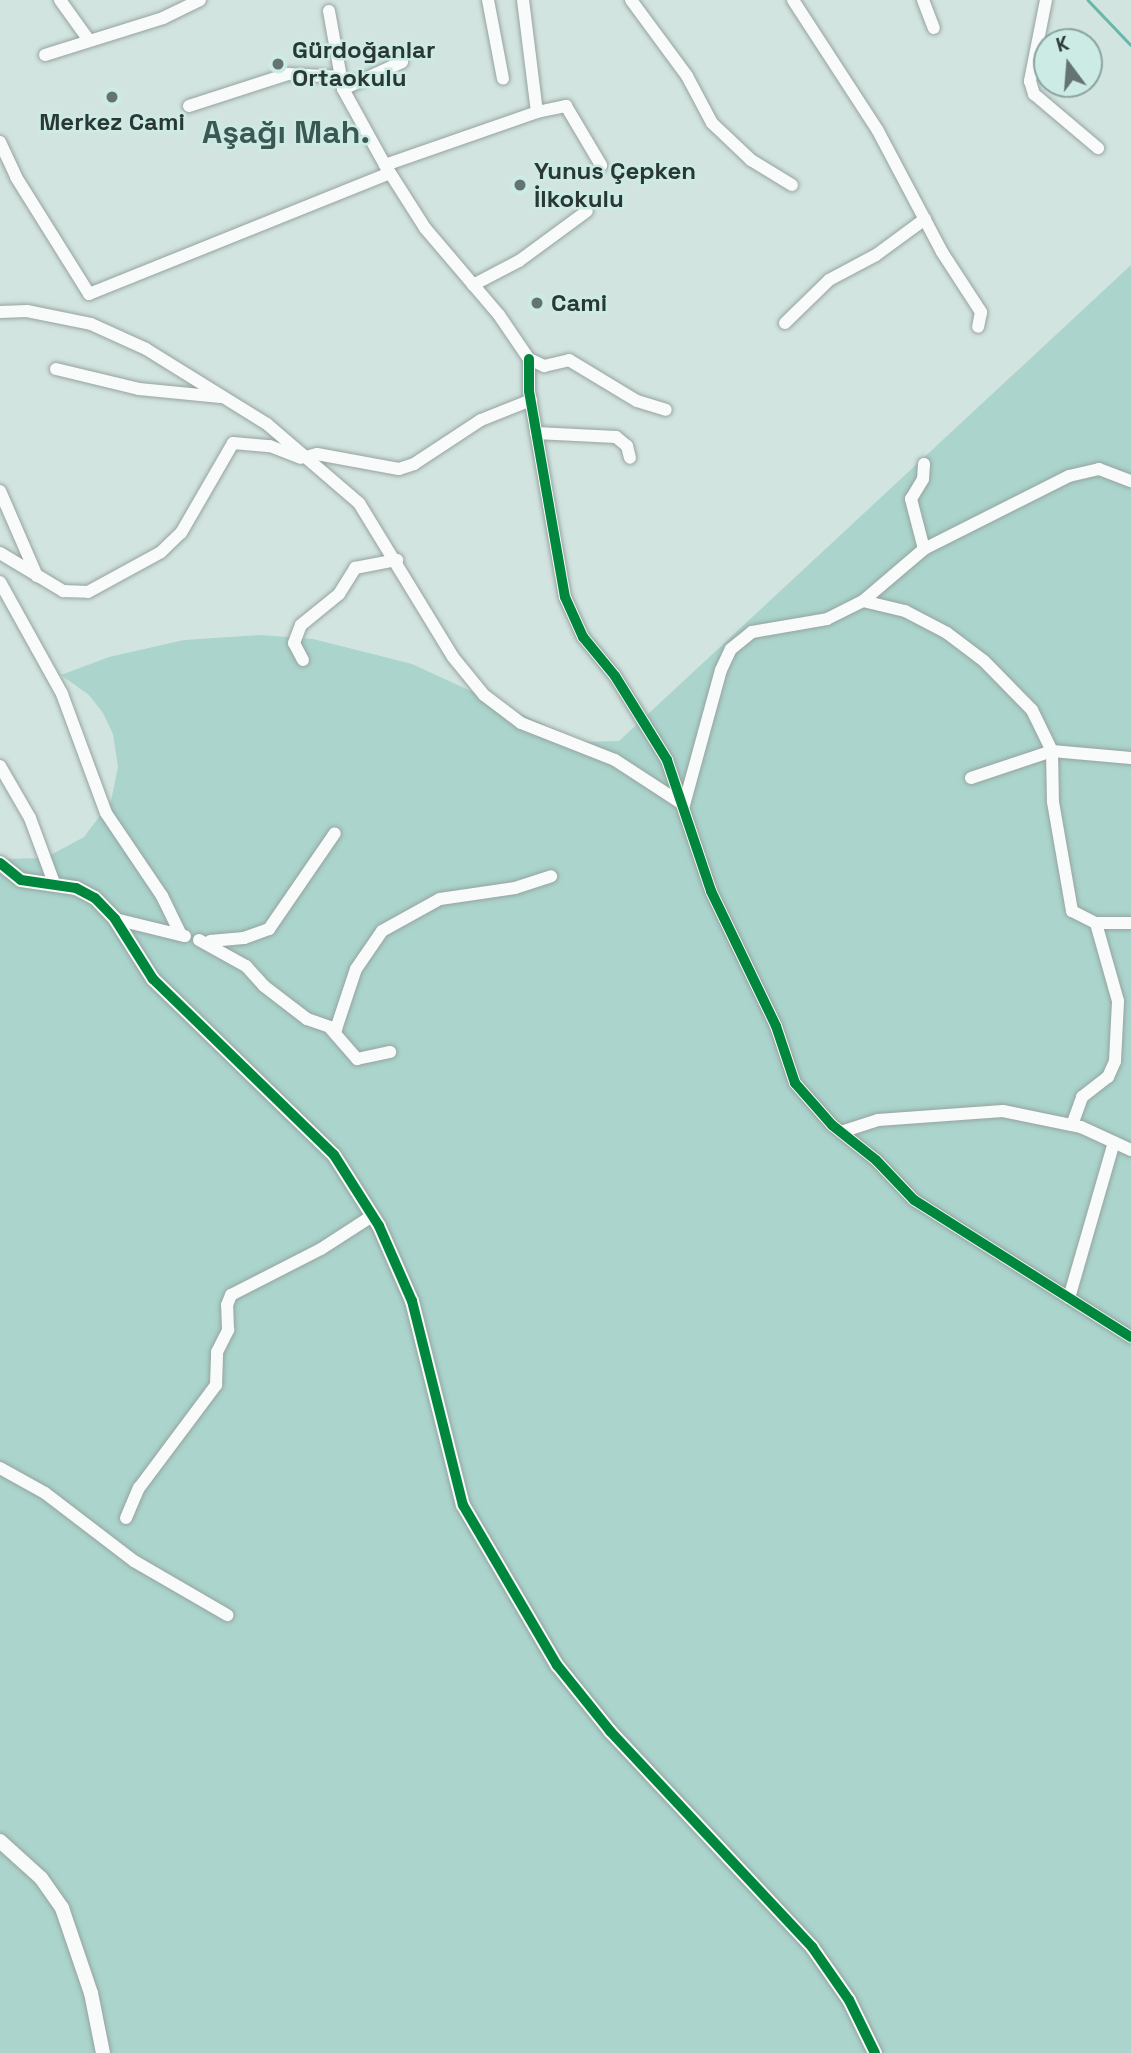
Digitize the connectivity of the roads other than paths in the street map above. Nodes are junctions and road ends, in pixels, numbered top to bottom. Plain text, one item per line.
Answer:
1 (60, 0) edge
2 (488, 0) edge
3 (523, 0) edge
4 (631, 0) edge
5 (793, 0) edge
6 (923, 0) edge
7 (198, 1) edge
8 (1048, 4) edge
9 (329, 11) dead end
10 (934, 28) dead end
11 (88, 39) junction
12 (45, 55) dead end
13 (402, 62) dead end
14 (503, 79) dead end
15 (342, 83) junction
16 (189, 106) dead end
17 (537, 112) junction
18 (0, 142) edge
19 (1098, 148) dead end
20 (601, 165) dead end
21 (388, 169) junction
22 (792, 185) dead end
23 (587, 211) dead end
24 (925, 219) junction
25 (473, 285) junction
26 (0, 312) edge
27 (785, 323) dead end
28 (978, 327) dead end
29 (529, 359) junction
30 (56, 369) dead end
31 (224, 398) junction
32 (531, 400) junction
33 (666, 410) dead end
34 (536, 433) junction
35 (307, 458) junction
36 (629, 458) dead end
37 (924, 464) dead end
38 (1131, 481) edge
39 (0, 491) edge
40 (924, 549) junction
41 (0, 553) edge
42 (397, 560) junction
43 (37, 576) junction
44 (0, 582) edge
45 (863, 601) junction
46 (303, 660) dead end
47 (1052, 751) junction
48 (1131, 758) edge
49 (0, 766) edge
50 (971, 778) dead end
51 (684, 806) junction
52 (335, 833) dead end
53 (0, 863) edge
54 (551, 876) dead end
55 (54, 883) junction
56 (116, 919) junction
57 (1096, 923) junction
58 (1131, 923) edge
59 (181, 935) junction
60 (198, 940) junction
61 (331, 1029) junction
62 (390, 1052) dead end
63 (1072, 1125) junction
64 (841, 1132) junction
65 (1114, 1142) junction
66 (1131, 1150) edge
67 (372, 1216) junction
68 (1069, 1298) junction
69 (1131, 1337) edge
70 (0, 1468) edge
71 (127, 1518) dead end
72 (227, 1615) dead end
73 (0, 1841) edge
74 (103, 2053) edge
75 (875, 2053) edge

1 - 11 street
2 - 14 street
3 - 17 street
4 - 22 street
5 - 24 street
6 - 10 street
7 - 11 street
8 - 19 street
9 - 15 street
11 - 12 street
13 - 15 street
15 - 16 street
15 - 21 street
17 - 20 street
17 - 21 street
18 - 21 street
21 - 25 street
23 - 25 street
24 - 27 street
24 - 28 street
25 - 29 street
26 - 31 street
29 - 32 street
29 - 33 street
30 - 31 street
31 - 35 street
32 - 34 street
32 - 35 street
34 - 36 street
34 - 51 street
35 - 42 street
35 - 43 street
37 - 40 street
38 - 40 street
39 - 43 street
40 - 45 street
41 - 43 street
42 - 46 street
42 - 51 street
44 - 59 street
45 - 47 street
45 - 51 street
47 - 48 street
47 - 50 street
47 - 57 street
49 - 55 street
51 - 64 street
52 - 60 street
53 - 55 street
54 - 61 street
55 - 56 street
56 - 59 street
56 - 67 street
57 - 58 street
57 - 63 street
59 - 60 street
60 - 61 street
61 - 62 street
63 - 64 street
63 - 65 street
64 - 68 street
65 - 66 street
65 - 68 street
67 - 71 street
67 - 75 street
68 - 69 street
70 - 72 street
73 - 74 street

